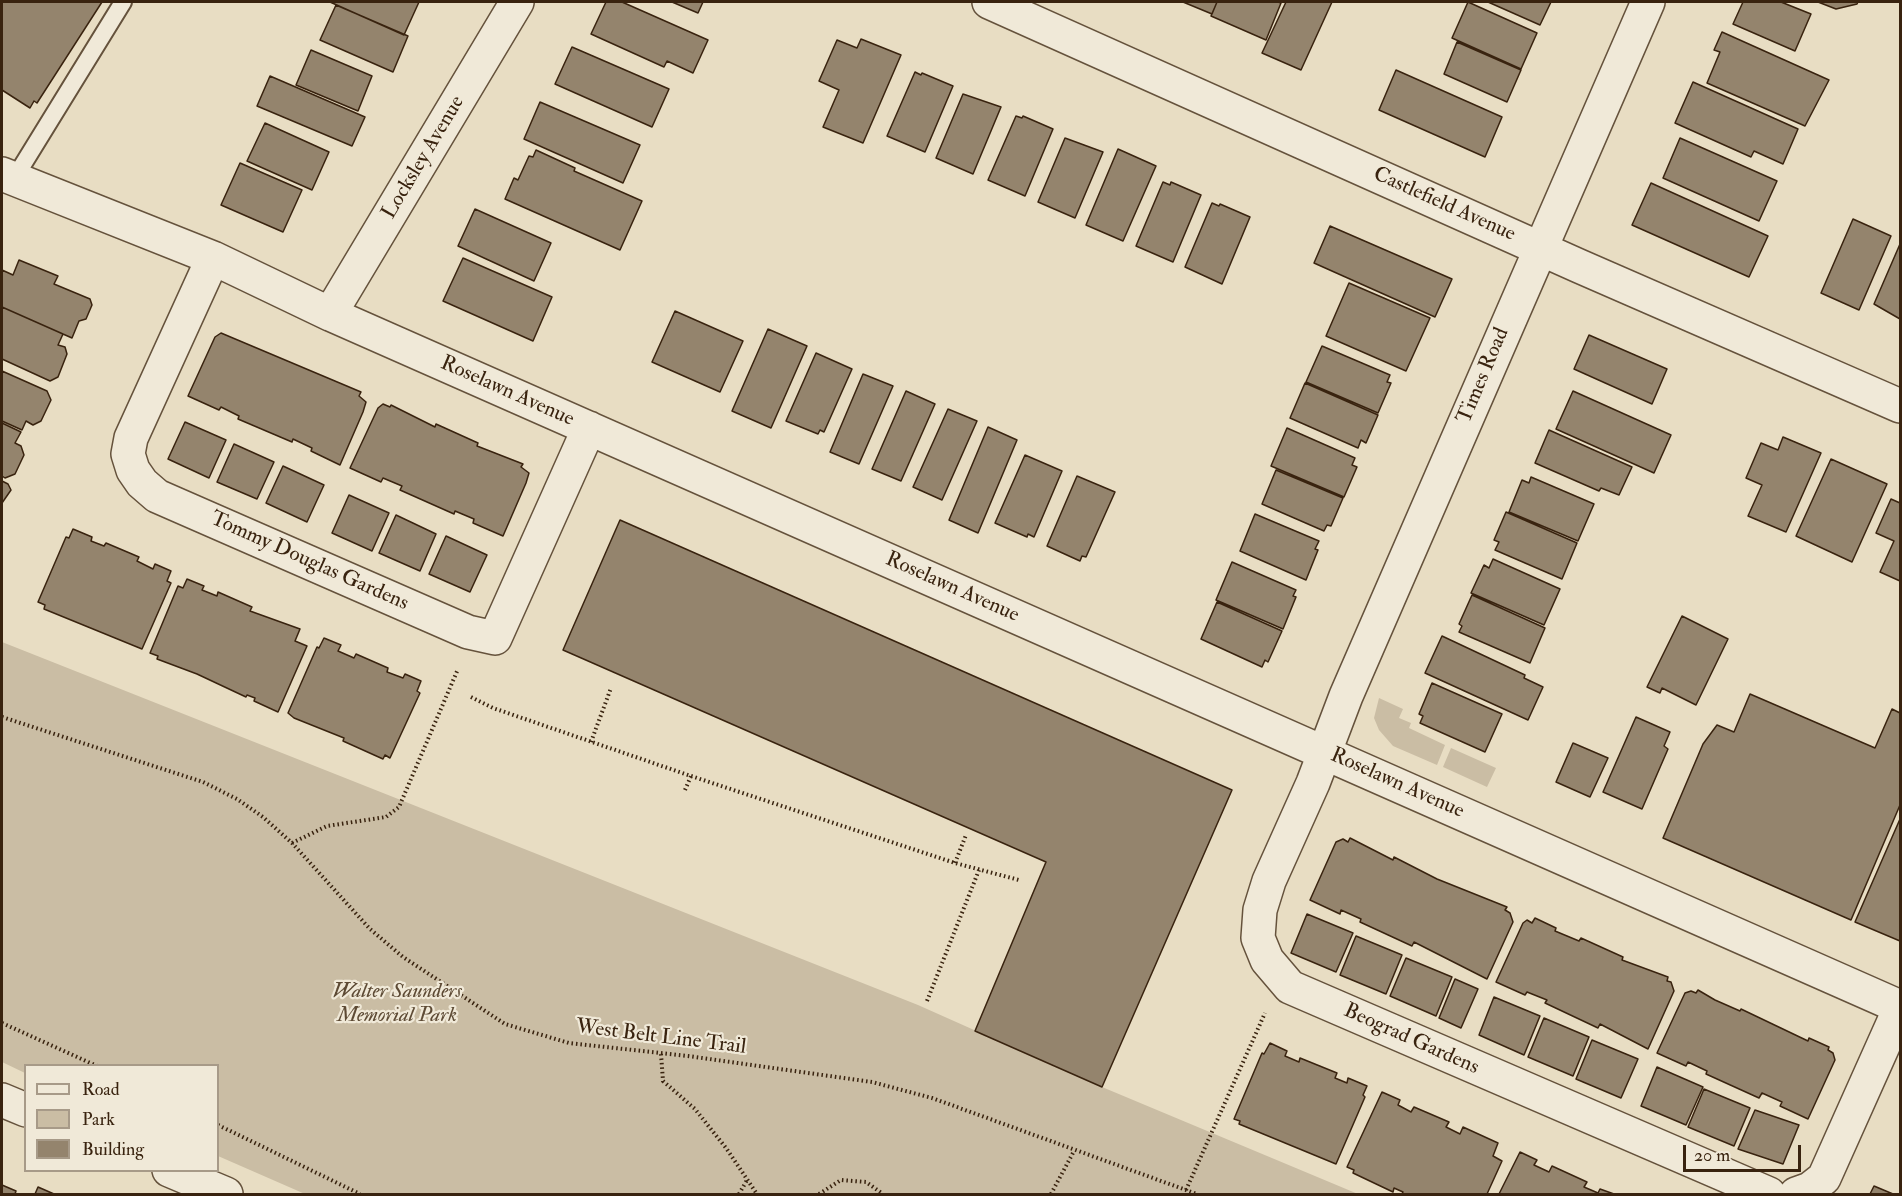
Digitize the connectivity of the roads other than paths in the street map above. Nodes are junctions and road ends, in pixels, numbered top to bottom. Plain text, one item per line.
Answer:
1 (123, 2) edge
2 (517, 2) edge
3 (988, 2) edge
4 (1648, 2) edge
5 (8, 176) edge
6 (1540, 247) junction
7 (213, 258) junction
8 (330, 314) junction
9 (1900, 406) edge
10 (590, 428) junction
11 (1325, 753) junction
12 (1900, 1008) edge
13 (2, 1100) edge
14 (24, 1109) edge
15 (174, 1172) edge
16 (226, 1194) edge
17 (1769, 1194) edge
18 (1796, 1194) edge

1 - 5 lane
2 - 8 street, Locksley Avenue
3 - 6 street, Castlefield Avenue
4 - 6 street, Times Road
5 - 7 street, Roselawn Avenue
6 - 9 street, Castlefield Avenue
6 - 11 street, Times Road
7 - 8 street, Roselawn Avenue
7 - 10 street, Tommy Douglas Gardens
8 - 10 street, Roselawn Avenue
10 - 11 street, Roselawn Avenue
11 - 12 street, Roselawn Avenue
11 - 17 street, Beograd Gardens
12 - 18 street
13 - 14 street
15 - 16 street

